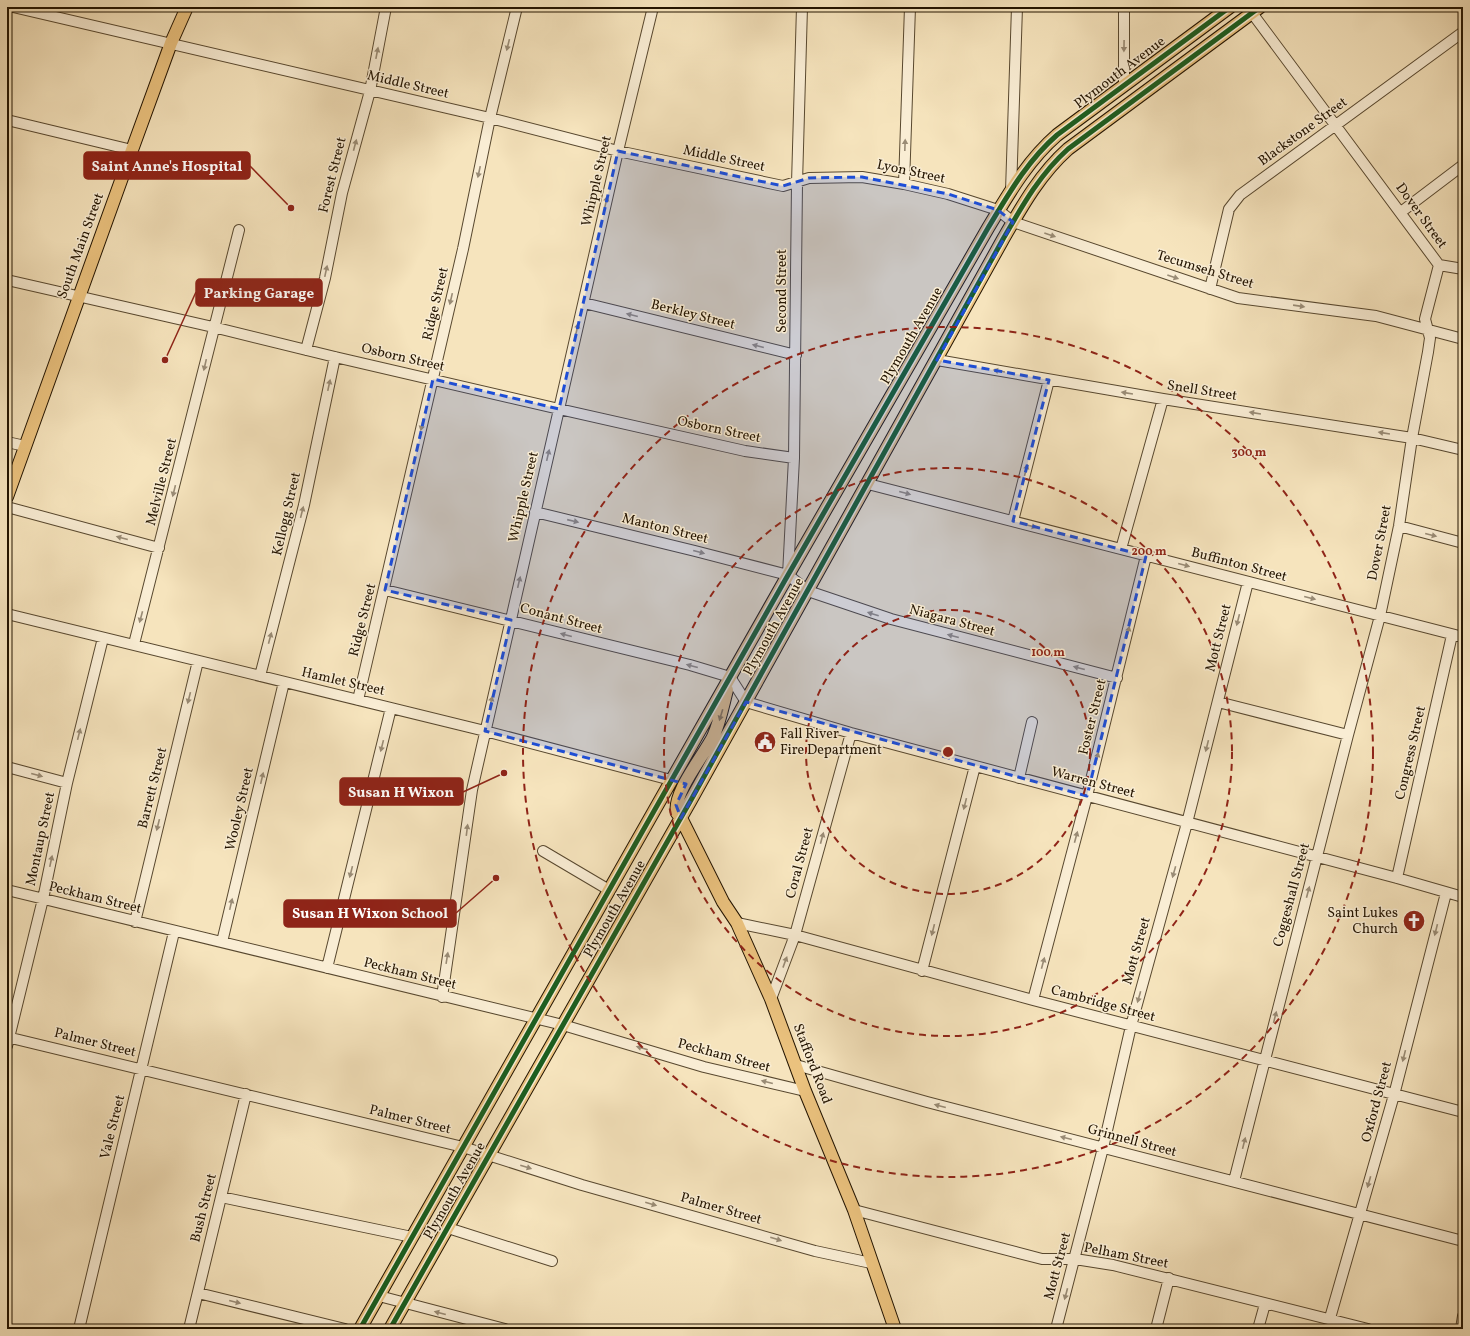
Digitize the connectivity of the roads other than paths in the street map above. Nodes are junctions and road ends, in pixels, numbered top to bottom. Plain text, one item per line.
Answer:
1 (14, 7) edge
2 (187, 7) edge
3 (386, 7) edge
4 (517, 7) edge
5 (653, 7) edge
6 (802, 7) edge
7 (910, 7) edge
8 (1017, 7) edge
9 (1124, 7) edge
10 (1230, 7) edge
11 (1256, 10) edge
12 (1463, 32) edge
13 (171, 43) junction
14 (1124, 86) junction
15 (370, 91) junction
16 (490, 118) junction
17 (7, 120) edge
18 (1337, 125) junction
19 (132, 150) junction
20 (618, 151) junction
21 (1463, 165) edge
22 (797, 183) junction
23 (904, 184) junction
24 (1011, 191) junction
25 (998, 210) junction
26 (1401, 212) junction
27 (1013, 222) junction
28 (239, 230) dead end
29 (1439, 265) junction
30 (1463, 269) edge
31 (7, 280) edge
32 (1210, 289) junction
33 (79, 297) junction
34 (584, 303) junction
35 (213, 327) junction
36 (1427, 329) junction
37 (1463, 339) edge
38 (306, 350) junction
39 (796, 355) junction
40 (335, 357) junction
41 (937, 360) junction
42 (432, 379) junction
43 (1049, 380) junction
44 (1163, 399) junction
45 (559, 409) junction
46 (1412, 438) junction
47 (7, 442) edge
48 (25, 446) junction
49 (1463, 450) edge
50 (794, 458) junction
51 (868, 484) junction
52 (7, 497) edge
53 (7, 507) edge
54 (535, 512) junction
55 (1014, 521) junction
56 (1399, 526) junction
57 (1463, 543) edge
58 (159, 548) junction
59 (1121, 549) junction
60 (1146, 556) junction
61 (788, 575) junction
62 (1248, 582) junction
63 (385, 590) junction
64 (808, 591) junction
65 (7, 614) edge
66 (1380, 616) junction
67 (511, 620) junction
68 (1452, 635) junction
69 (104, 638) junction
70 (1463, 638) edge
71 (134, 644) junction
72 (198, 661) junction
73 (260, 676) junction
74 (730, 677) junction
75 (1117, 678) junction
76 (284, 682) junction
77 (358, 700) junction
78 (746, 702) junction
79 (1218, 702) junction
80 (391, 708) junction
81 (1032, 722) dead end
82 (485, 731) junction
83 (851, 733) junction
84 (1348, 735) junction
85 (975, 766) junction
86 (7, 767) edge
87 (1019, 778) junction
88 (671, 780) junction
89 (67, 783) junction
90 (1087, 796) junction
91 (681, 818) junction
92 (1187, 823) junction
93 (543, 851) dead end
94 (1317, 857) junction
95 (1397, 878) junction
96 (7, 890) edge
97 (609, 890) junction
98 (1446, 893) junction
99 (1463, 897) edge
100 (43, 899) junction
101 (135, 922) junction
102 (737, 923) junction
103 (174, 932) junction
104 (795, 935) junction
105 (222, 942) junction
106 (327, 968) junction
107 (922, 971) junction
108 (442, 997) junction
109 (771, 999) junction
110 (1033, 1000) junction
111 (536, 1019) junction
112 (563, 1025) junction
113 (1131, 1026) junction
114 (8, 1040) edge
115 (1264, 1060) junction
116 (796, 1065) junction
117 (142, 1069) junction
118 (805, 1091) junction
119 (246, 1094) junction
120 (1394, 1095) junction
121 (1463, 1112) edge
122 (463, 1147) junction
123 (1103, 1148) junction
124 (489, 1156) junction
125 (1234, 1181) junction
126 (221, 1197) junction
127 (854, 1210) junction
128 (1360, 1215) junction
129 (448, 1228) junction
130 (412, 1237) junction
131 (1463, 1241) edge
132 (1075, 1259) junction
133 (552, 1261) dead end
134 (871, 1263) junction
135 (1169, 1278) junction
136 (198, 1293) junction
137 (379, 1296) junction
138 (405, 1304) junction
139 (1265, 1304) junction
140 (1463, 1316) edge
141 (1330, 1318) junction
142 (1354, 1327) edge
143 (79, 1329) edge
144 (189, 1329) edge
145 (345, 1329) edge
146 (360, 1329) edge
147 (390, 1329) edge
148 (505, 1329) edge
149 (895, 1329) edge
150 (1056, 1329) edge
151 (1156, 1329) edge
152 (1258, 1329) edge
153 (1368, 1329) edge
154 (1461, 1329) edge

1 - 13 street, Middle Street
2 - 13 main road, South Main Street
15 -> 3 street, Forest Street
4 -> 16 street, Ridge Street
5 - 20 street, Whipple Street
6 - 22 street, Second Street
23 -> 7 street
8 - 24 street
9 -> 14 street
10 - 14 main road, Plymouth Avenue
11 - 18 street, Dover Street
11 - 27 main road, Plymouth Avenue
12 - 18 street, Blackstone Street
13 - 15 street, Middle Street
13 - 19 main road, South Main Street
14 - 24 main road, Plymouth Avenue
15 - 16 street, Middle Street
38 -> 15 street, Forest Street
16 - 20 street, Middle Street
16 -> 42 street, Ridge Street
17 - 19 street
18 - 26 street, Dover Street
18 - 32 street, Blackstone Street
19 - 33 main road, South Main Street
20 - 22 street, Middle Street
34 -> 20 street, Whipple Street
21 - 26 street
22 - 23 street, Lyon Street
22 - 39 street, Second Street
23 - 25 street, Lyon Street
24 - 25 main road, Plymouth Avenue
25 - 27 street, Lyon Street
25 - 61 main road, Plymouth Avenue
26 - 29 street, Dover Street
27 -> 32 street, Tecumseh Street
27 - 41 main road, Plymouth Avenue
28 - 35 street, Melville Street
29 - 30 street
29 - 36 street, Dover Street
31 - 33 street, Osborn Street
32 -> 36 street, Tecumseh Street
33 - 35 street, Osborn Street
33 - 48 main road, South Main Street
39 -> 34 street, Berkley Street
45 -> 34 street, Whipple Street
35 - 38 street, Osborn Street
35 -> 58 street, Melville Street
36 - 37 street, Tecumseh Street
36 - 46 street, Dover Street
38 - 40 street, Osborn Street
39 - 50 street, Second Street
40 - 42 street, Osborn Street
73 -> 40 street, Kellogg Street
43 -> 41 street, Snell Street
41 - 51 main road, Plymouth Avenue
42 - 45 street, Osborn Street
42 -> 63 street, Ridge Street
44 -> 43 street, Snell Street
55 -> 43 street
46 -> 44 street, Snell Street
44 - 59 street
45 - 50 street, Osborn Street
54 -> 45 street, Whipple Street
46 - 49 street, Snell Street
46 - 56 street, Dover Street
47 - 48 street
48 - 52 main road, South Main Street
50 - 61 street, Second Street
51 -> 55 street, Buffinton Street
51 - 64 main road, Plymouth Avenue
58 -> 53 street
54 -> 61 street, Manton Street
67 -> 54 street, Whipple Street
55 -> 59 street, Buffinton Street
56 -> 57 street
56 - 66 street, Dover Street
58 -> 71 street, Melville Street
59 - 60 street, Buffinton Street
60 -> 62 street, Buffinton Street
75 -> 60 street, Foster Street
61 - 64 street, Niagara Street
61 - 74 main road, Plymouth Avenue
62 -> 66 street, Buffinton Street
62 -> 79 street, Mott Street
63 - 67 street, Conant Street
63 - 77 street, Ridge Street
75 -> 64 street, Niagara Street
64 - 78 main road, Plymouth Avenue
65 - 69 street, Hamlet Street
66 - 68 street, Buffinton Street
66 - 84 street, Coggeshall Street
74 -> 67 street, Conant Street
82 -> 67 street, Whipple Street
68 - 70 street, Buffinton Street
68 - 95 street, Congress Street
69 - 71 street, Hamlet Street
89 -> 69 street, Montaup Street
71 - 72 street, Hamlet Street
72 - 73 street, Hamlet Street
72 -> 101 street, Barrett Street
73 - 76 street, Hamlet Street
74 - 78 street
74 - 88 main road, Plymouth Avenue
74 -> 91 main road, Stafford Road
90 -> 75 street, Foster Street
76 - 77 street, Hamlet Street
105 -> 76 street, Wooley Street
77 - 80 street, Hamlet Street
78 - 83 street, Warren Street
78 - 91 main road, Plymouth Avenue
79 - 84 street
79 -> 92 street, Mott Street
80 - 82 street, Hamlet Street
80 -> 106 street
81 - 87 street
82 - 88 street, Hamlet Street
108 -> 82 street, Whipple Street
83 - 85 street, Warren Street
104 -> 83 street, Coral Street
84 - 94 street, Coggeshall Street
85 - 87 street, Warren Street
85 -> 107 street
86 -> 89 street
87 - 90 street, Warren Street
88 - 97 main road, Plymouth Avenue
100 -> 89 street, Montaup Street
90 - 92 street, Warren Street
110 -> 90 street, Foster Street
91 - 102 main road, Stafford Road
91 - 112 main road, Plymouth Avenue
92 - 94 street, Warren Street
92 -> 113 street, Mott Street
93 - 97 street
94 - 95 street, Warren Street
115 -> 94 street, Coggeshall Street
95 - 98 street, Warren Street
96 - 100 street, Peckham Street
97 - 111 main road, Plymouth Avenue
98 - 99 street, Warren Street
98 -> 120 street, Oxford Street
100 - 101 street, Peckham Street
100 - 114 street, Montaup Street
101 - 103 street, Peckham Street
102 - 104 street, Cambridge Street
102 - 109 main road, Stafford Road
103 - 105 street, Peckham Street
103 - 117 street, Vale Street
104 - 107 street, Cambridge Street
109 -> 104 street, Coral Street
105 - 106 street, Peckham Street
106 - 108 street, Peckham Street
107 - 110 street, Cambridge Street
108 - 111 street, Peckham Street
109 - 116 main road, Stafford Road
110 - 113 street, Cambridge Street
111 - 112 street, Peckham Street
111 - 122 main road, Plymouth Avenue
118 -> 112 street, Peckham Street
112 - 124 main road, Plymouth Avenue
113 - 115 street, Cambridge Street
113 - 123 street, Mott Street
114 - 117 street, Palmer Street
115 - 120 street, Cambridge Street
125 -> 115 street, Coggeshall Street
116 - 118 main road, Stafford Road
123 -> 116 street, Grinnell Street
117 - 119 street, Palmer Street
117 - 143 street, Vale Street
118 - 127 main road, Stafford Road
119 - 122 street, Palmer Street
119 - 126 street, Bush Street
120 - 121 street, Cambridge Street
120 -> 128 street, Oxford Street
122 - 124 street, Palmer Street
122 - 130 main road, Plymouth Avenue
123 - 125 street, Grinnell Street
123 - 132 street, Mott Street
124 - 129 main road, Plymouth Avenue
124 -> 134 street, Palmer Street
125 - 128 street, Grinnell Street
126 - 130 street
126 - 136 street, Bush Street
127 - 132 street, Pelham Street
127 - 134 main road, Stafford Road
128 - 131 street, Grinnell Street
128 - 141 street, Oxford Street
129 - 133 street
129 - 138 main road, Plymouth Avenue
130 - 137 main road, Plymouth Avenue
132 - 135 street, Pelham Street
132 -> 150 street, Mott Street
134 - 149 main road, Stafford Road
135 - 139 street, Pelham Street
135 - 151 street
136 - 144 street, Bush Street
136 -> 145 street
137 - 138 street
137 - 146 main road, Plymouth Avenue
138 - 147 main road, Plymouth Avenue
148 -> 138 street
139 - 141 street, Pelham Street
139 - 152 street
140 - 154 street
141 - 142 street, Pelham Street
142 - 153 street, Pelham Street

